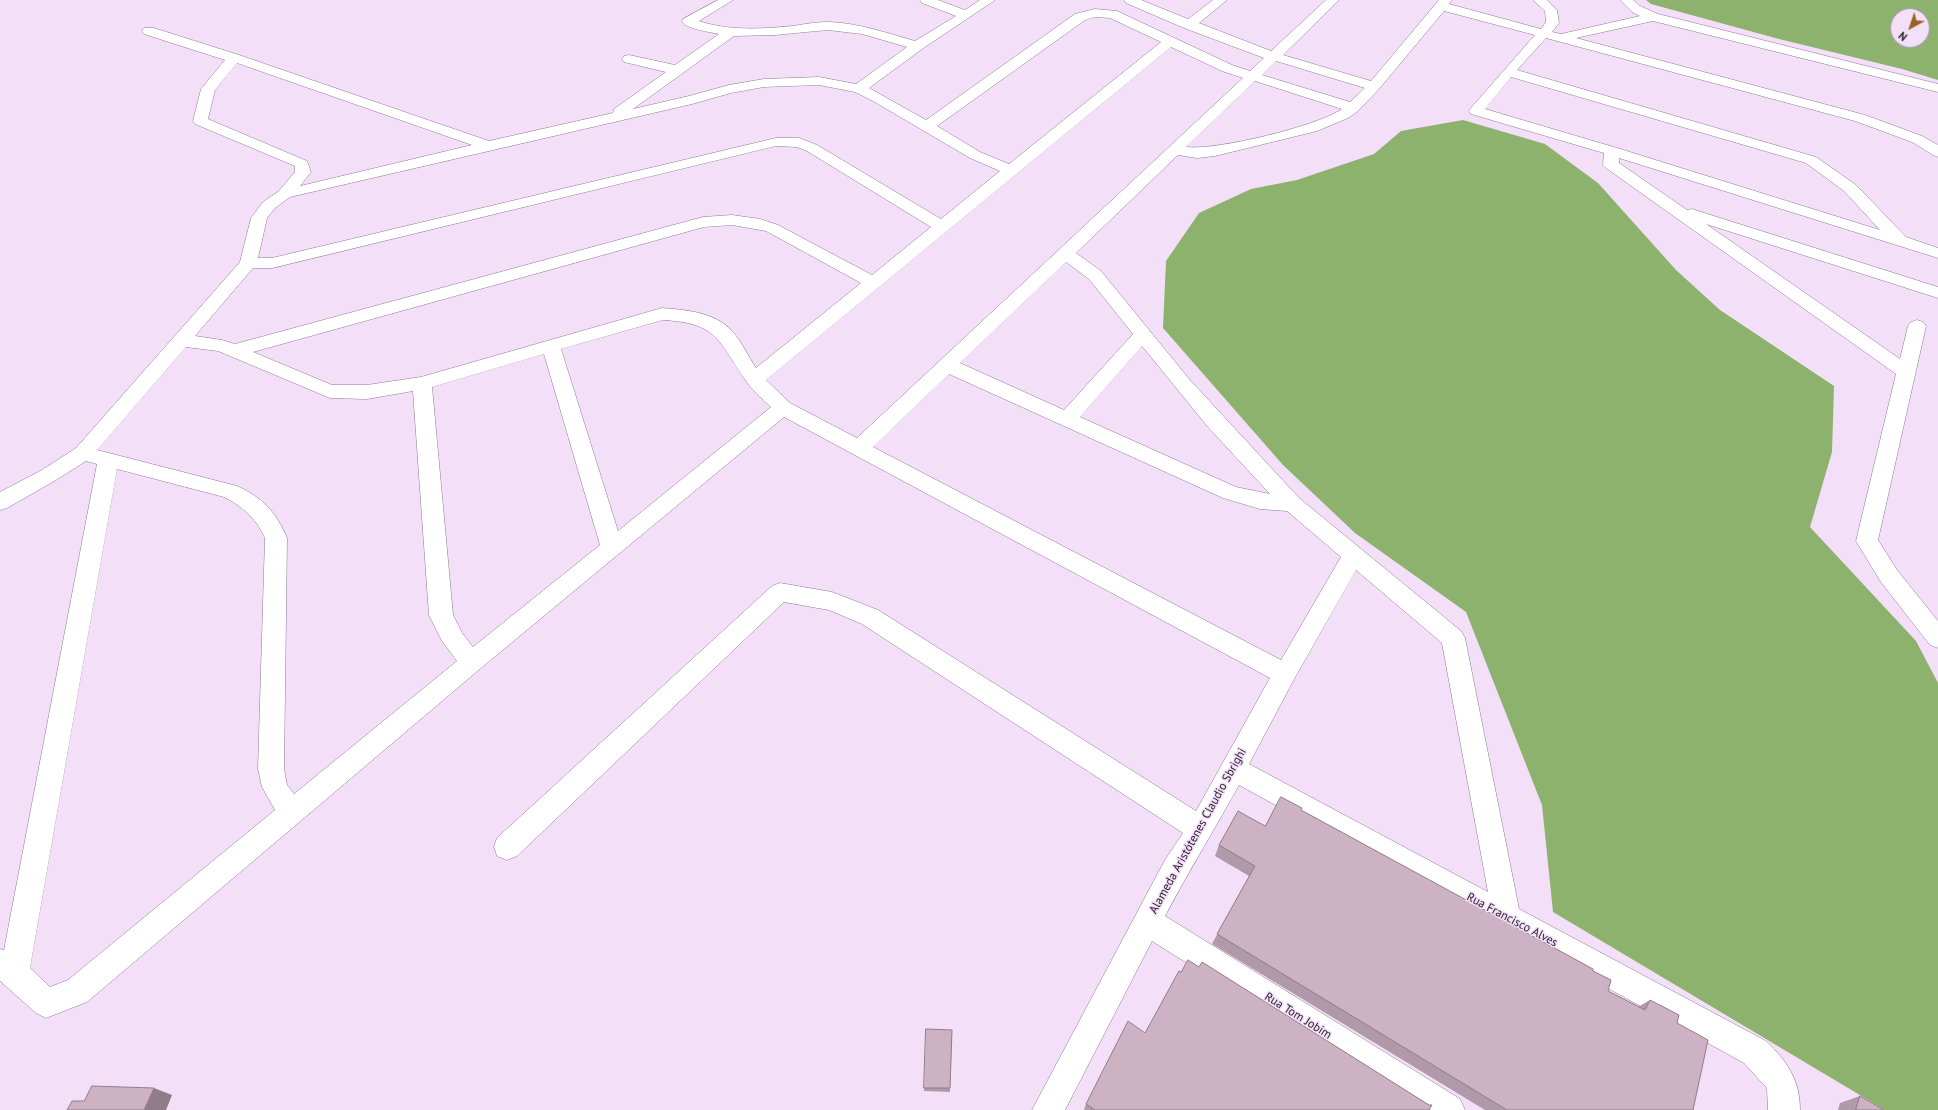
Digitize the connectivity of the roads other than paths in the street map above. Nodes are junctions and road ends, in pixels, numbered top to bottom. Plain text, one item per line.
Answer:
1 (727, 0) edge
2 (926, 0) edge
3 (989, 0) edge
4 (1130, 0) edge
5 (1221, 0) edge
6 (1333, 0) edge
7 (1539, 0) edge
8 (1626, 0) edge
9 (1443, 3) edge
10 (966, 14) junction
11 (1653, 17) junction
12 (1189, 25) junction
13 (149, 31) dead end
14 (729, 32) junction
15 (1544, 33) junction
16 (1560, 38) junction
17 (1170, 41) junction
18 (917, 46) junction
19 (1274, 56) junction
20 (234, 58) junction
21 (629, 59) dead end
22 (677, 70) junction
23 (1508, 72) junction
24 (1252, 76) junction
25 (1374, 86) junction
26 (1938, 88) edge
27 (859, 89) junction
28 (1353, 108) junction
29 (612, 118) junction
30 (926, 127) junction
31 (488, 146) junction
32 (1174, 150) junction
33 (1612, 151) junction
34 (1938, 152) edge
35 (1012, 171) junction
36 (285, 194) junction
37 (1670, 207) junction
38 (943, 226) junction
39 (1900, 241) junction
40 (1065, 253) junction
41 (1938, 253) edge
42 (248, 263) junction
43 (874, 283) junction
44 (1938, 293) edge
45 (1917, 326) dead end
46 (1142, 335) junction
47 (182, 340) junction
48 (551, 346) junction
49 (233, 351) junction
50 (947, 365) junction
51 (1906, 372) junction
52 (755, 379) junction
53 (422, 383) junction
54 (783, 408) junction
55 (1067, 419) junction
56 (859, 448) junction
57 (83, 453) junction
58 (108, 460) junction
59 (0, 502) edge
60 (1292, 504) junction
61 (612, 548) junction
62 (1354, 555) junction
63 (1938, 638) edge
64 (473, 661) junction
65 (1285, 674) junction
66 (1234, 769) junction
67 (293, 812) junction
68 (1201, 829) junction
69 (507, 847) dead end
70 (1507, 917) junction
71 (1148, 922) junction
72 (7, 968) edge
73 (1783, 1096) edge
74 (1049, 1110) edge
75 (1449, 1110) edge

1 - 14 street
2 - 10 street
3 - 10 street
4 - 12 street
5 - 12 street
6 - 19 street
7 - 15 street
8 - 11 street
9 - 15 street
9 - 25 street
10 - 18 street
11 - 16 street
11 - 26 street
12 - 19 street
13 - 20 street
14 - 18 street
14 - 22 street
15 - 16 street
15 - 23 street
16 - 34 street
17 - 24 street
17 - 30 street
17 - 35 street
18 - 27 street
19 - 24 street
19 - 25 street
20 - 31 street
20 - 36 street
21 - 22 street
22 - 29 street
23 - 33 street
23 - 39 street
24 - 28 street
24 - 32 street
25 - 28 street
27 - 29 street
27 - 30 street
28 - 32 street
29 - 31 street
30 - 35 street
31 - 36 street
32 - 40 street
33 - 37 street
33 - 39 street
35 - 38 street
36 - 42 street
37 - 44 street
37 - 51 street
38 - 42 street
38 - 43 street
39 - 41 street
40 - 46 street
40 - 50 street
42 - 47 street
43 - 49 street
43 - 52 street
45 - 51 street
46 - 55 street
46 - 60 street
47 - 49 street
47 - 57 street
48 - 52 street
48 - 53 street
48 - 61 street
49 - 53 street
50 - 55 street
50 - 56 street
51 - 63 street
52 - 54 street
53 - 64 street
54 - 56 street
54 - 61 street
55 - 60 street
56 - 65 street
57 - 58 street
57 - 59 street
58 - 67 street
58 - 72 street
60 - 62 street
61 - 64 street
62 - 65 street, Alameda Aristótenes Claudio Sbrighi
62 - 70 street
64 - 67 street
65 - 66 street, Alameda Aristótenes Claudio Sbrighi
66 - 68 street, Alameda Aristótenes Claudio Sbrighi
66 - 70 street, Rua Francisco Alves
67 - 72 street
68 - 69 street
68 - 71 street, Alameda Aristótenes Claudio Sbrighi
70 - 73 street, Rua Francisco Alves
71 - 74 street, Alameda Aristótenes Claudio Sbrighi
71 - 75 street, Rua Tom Jobim

